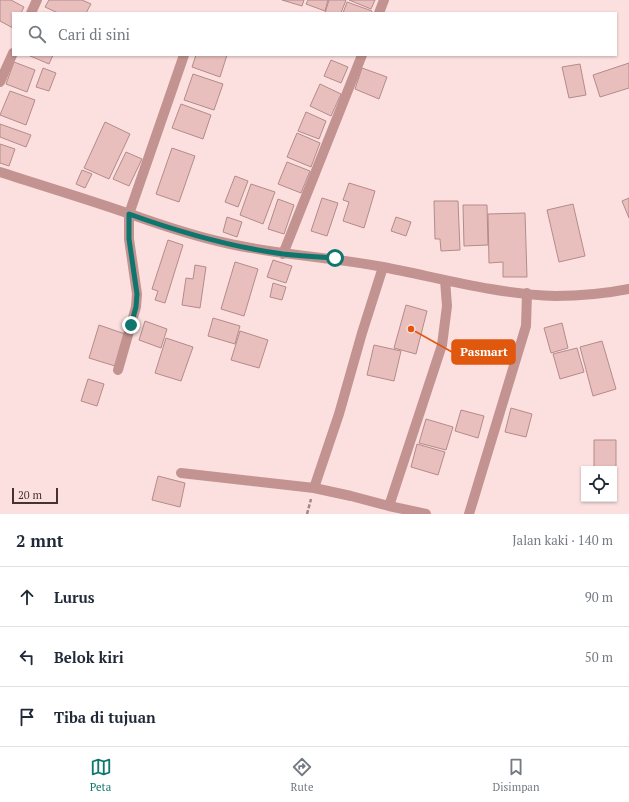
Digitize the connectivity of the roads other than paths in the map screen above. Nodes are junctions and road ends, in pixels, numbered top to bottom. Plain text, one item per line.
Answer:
1 (37, 0) edge
2 (384, 0) edge
3 (31, 12) edge
4 (379, 12) edge
5 (12, 55) edge
6 (184, 56) edge
7 (362, 56) edge
8 (0, 82) edge
9 (0, 172) edge
10 (129, 214) junction
11 (283, 254) junction
12 (383, 267) junction
13 (445, 280) junction
14 (629, 290) edge
15 (527, 293) junction
16 (118, 370) dead end
17 (181, 473) dead end
18 (314, 488) junction
19 (389, 506) junction
20 (426, 514) edge
21 (468, 514) edge

1 - 3 street
2 - 4 street
5 - 8 street
6 - 10 street
7 - 11 street
9 - 10 street
10 - 11 street
10 - 16 street
11 - 12 street
12 - 13 street
12 - 18 street
13 - 15 street
13 - 19 street
14 - 15 street
15 - 21 street
17 - 18 street
18 - 19 street
19 - 20 street

